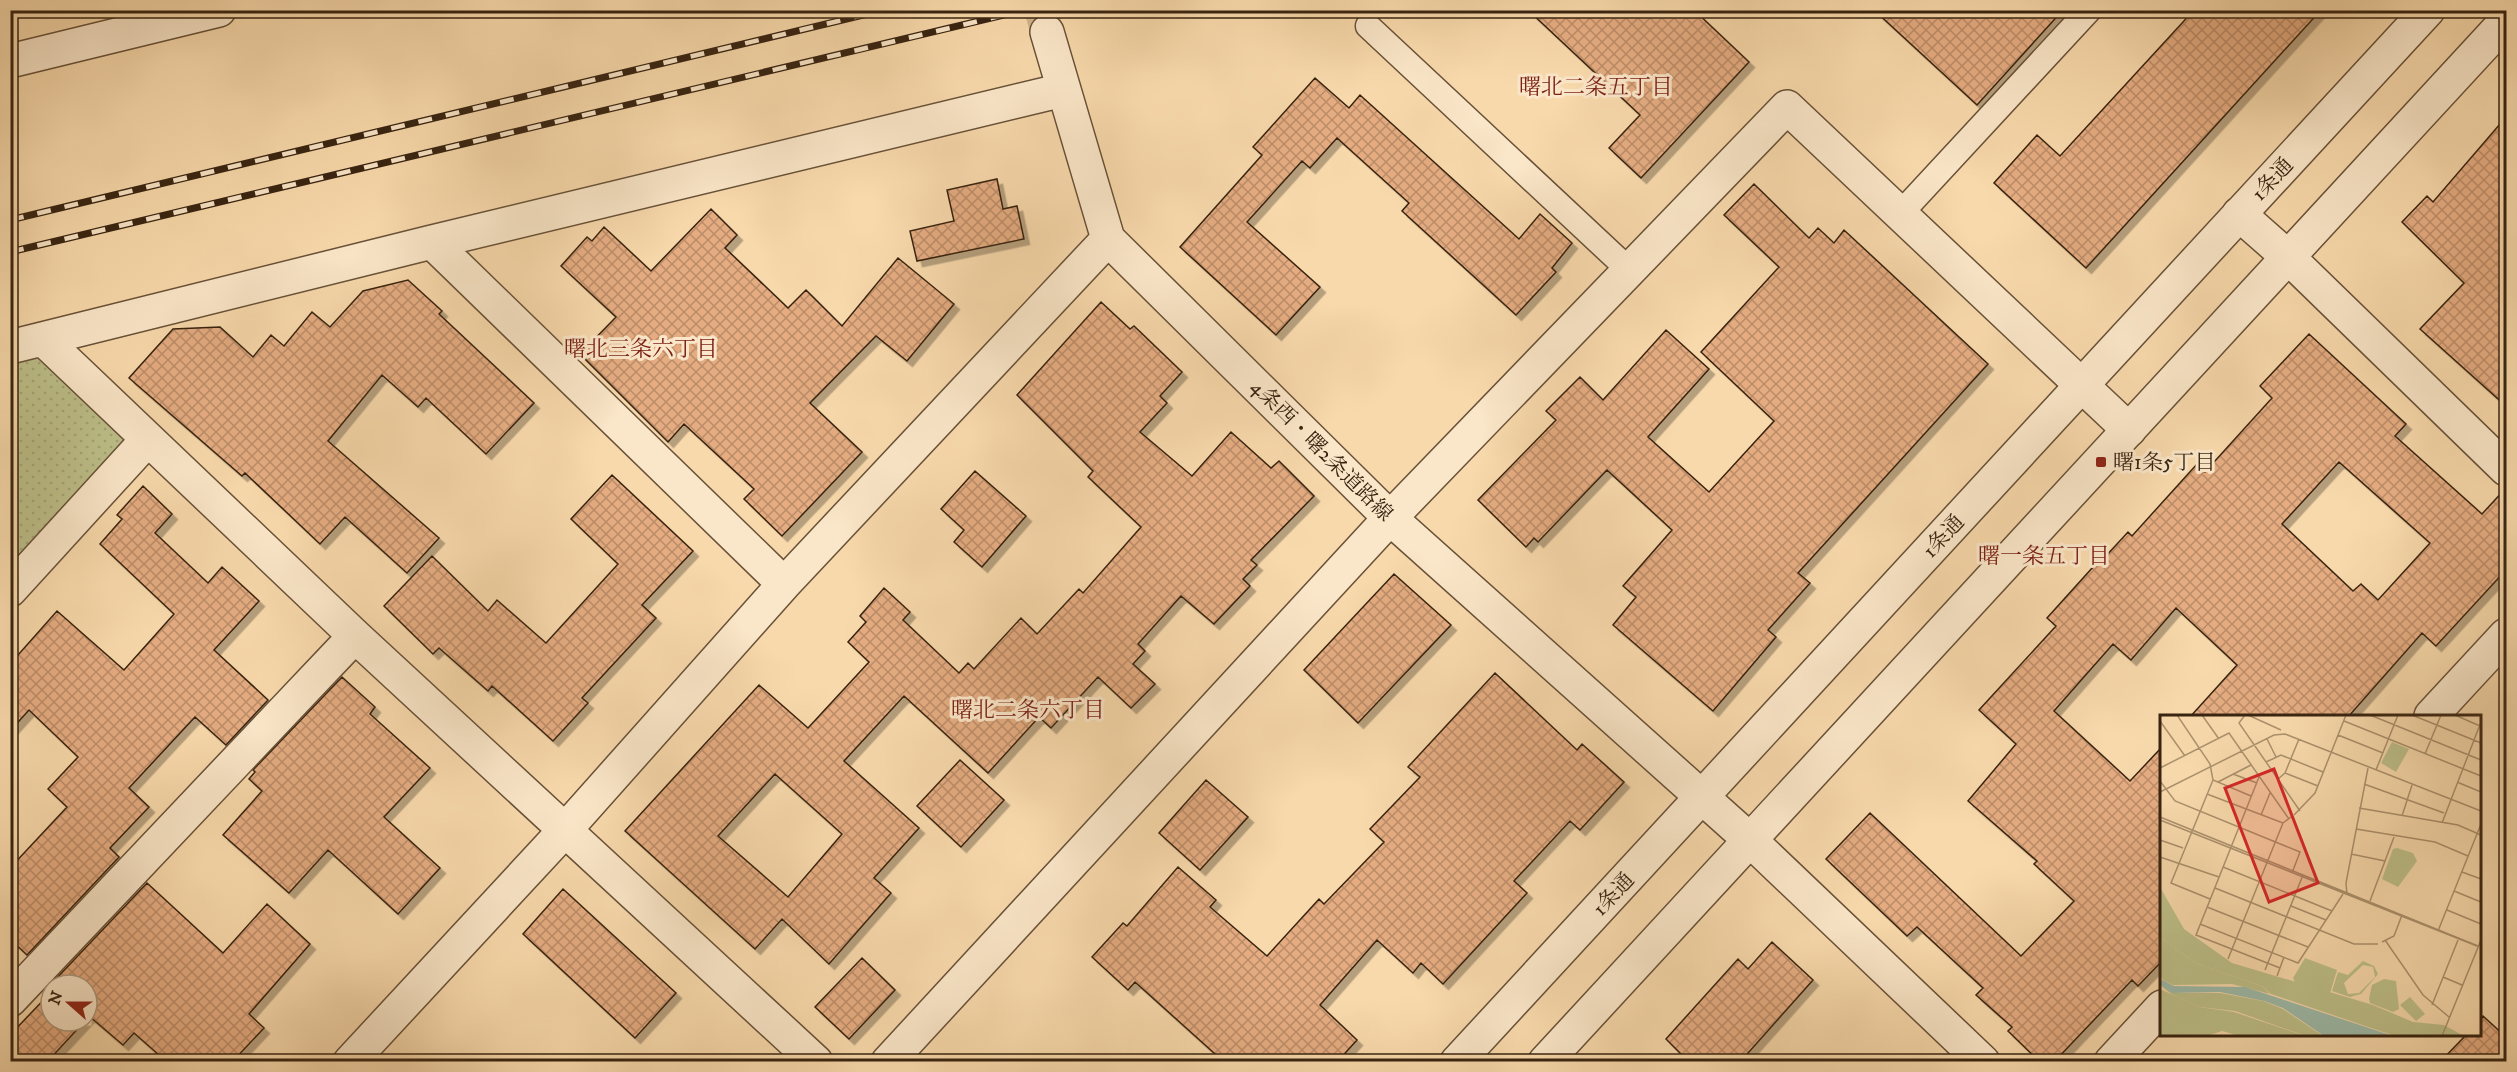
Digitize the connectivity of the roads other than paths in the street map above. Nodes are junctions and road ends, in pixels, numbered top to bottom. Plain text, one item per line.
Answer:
1 (219, 10) edge
2 (2089, 10) edge
3 (2428, 10) edge
4 (2506, 21) edge
5 (1368, 26) dead end
6 (1047, 32) tunnel mouth
7 (10, 61) edge
8 (1063, 90) junction
9 (1900, 214) junction
10 (2239, 214) junction
11 (1108, 239) junction
12 (432, 242) junction
13 (2289, 258) junction
14 (1629, 270) junction
15 (43, 339) junction
16 (10, 347) edge
17 (2082, 385) junction
18 (2129, 430) junction
19 (148, 439) junction
20 (2506, 469) edge
21 (1390, 518) junction
22 (784, 584) junction
23 (10, 590) edge
24 (2506, 635) edge
25 (355, 636) junction
26 (2433, 715) edge
27 (1702, 798) junction
28 (566, 829) junction
29 (1750, 841) junction
30 (10, 1000) edge
31 (2160, 1009) edge
32 (350, 1062) edge
33 (816, 1062) edge
34 (888, 1062) edge
35 (1457, 1062) edge
36 (1545, 1062) edge
37 (1983, 1062) edge
38 (2110, 1062) edge

1 - 7 street
2 - 9 lane
3 - 10 street, 1条通
4 - 13 street
5 - 14 lane
6 - 8 street, 4条西・曙2条道路線
8 - 11 street, 4条西・曙2条道路線
8 - 12 street
9 - 14 street
9 - 17 street
10 - 13 street
10 - 17 street, 1条通
11 - 21 street, 4条西・曙2条道路線
11 - 22 street
12 - 15 street
12 - 22 street
13 - 18 street
13 - 20 street
14 - 21 street
15 - 16 street
15 - 19 street
17 - 18 street
17 - 27 street, 1条通
18 - 29 street
19 - 23 street
19 - 25 street
21 - 27 street, 4条西・曙2条道路線
21 - 34 street
22 - 28 street
24 - 26 street
25 - 28 street
25 - 30 street
27 - 29 street, 4条西・曙2条道路線
27 - 35 street, 1条通
28 - 32 street
28 - 33 street
29 - 36 street
29 - 37 street, 4条西・曙2条道路線
31 - 38 street

